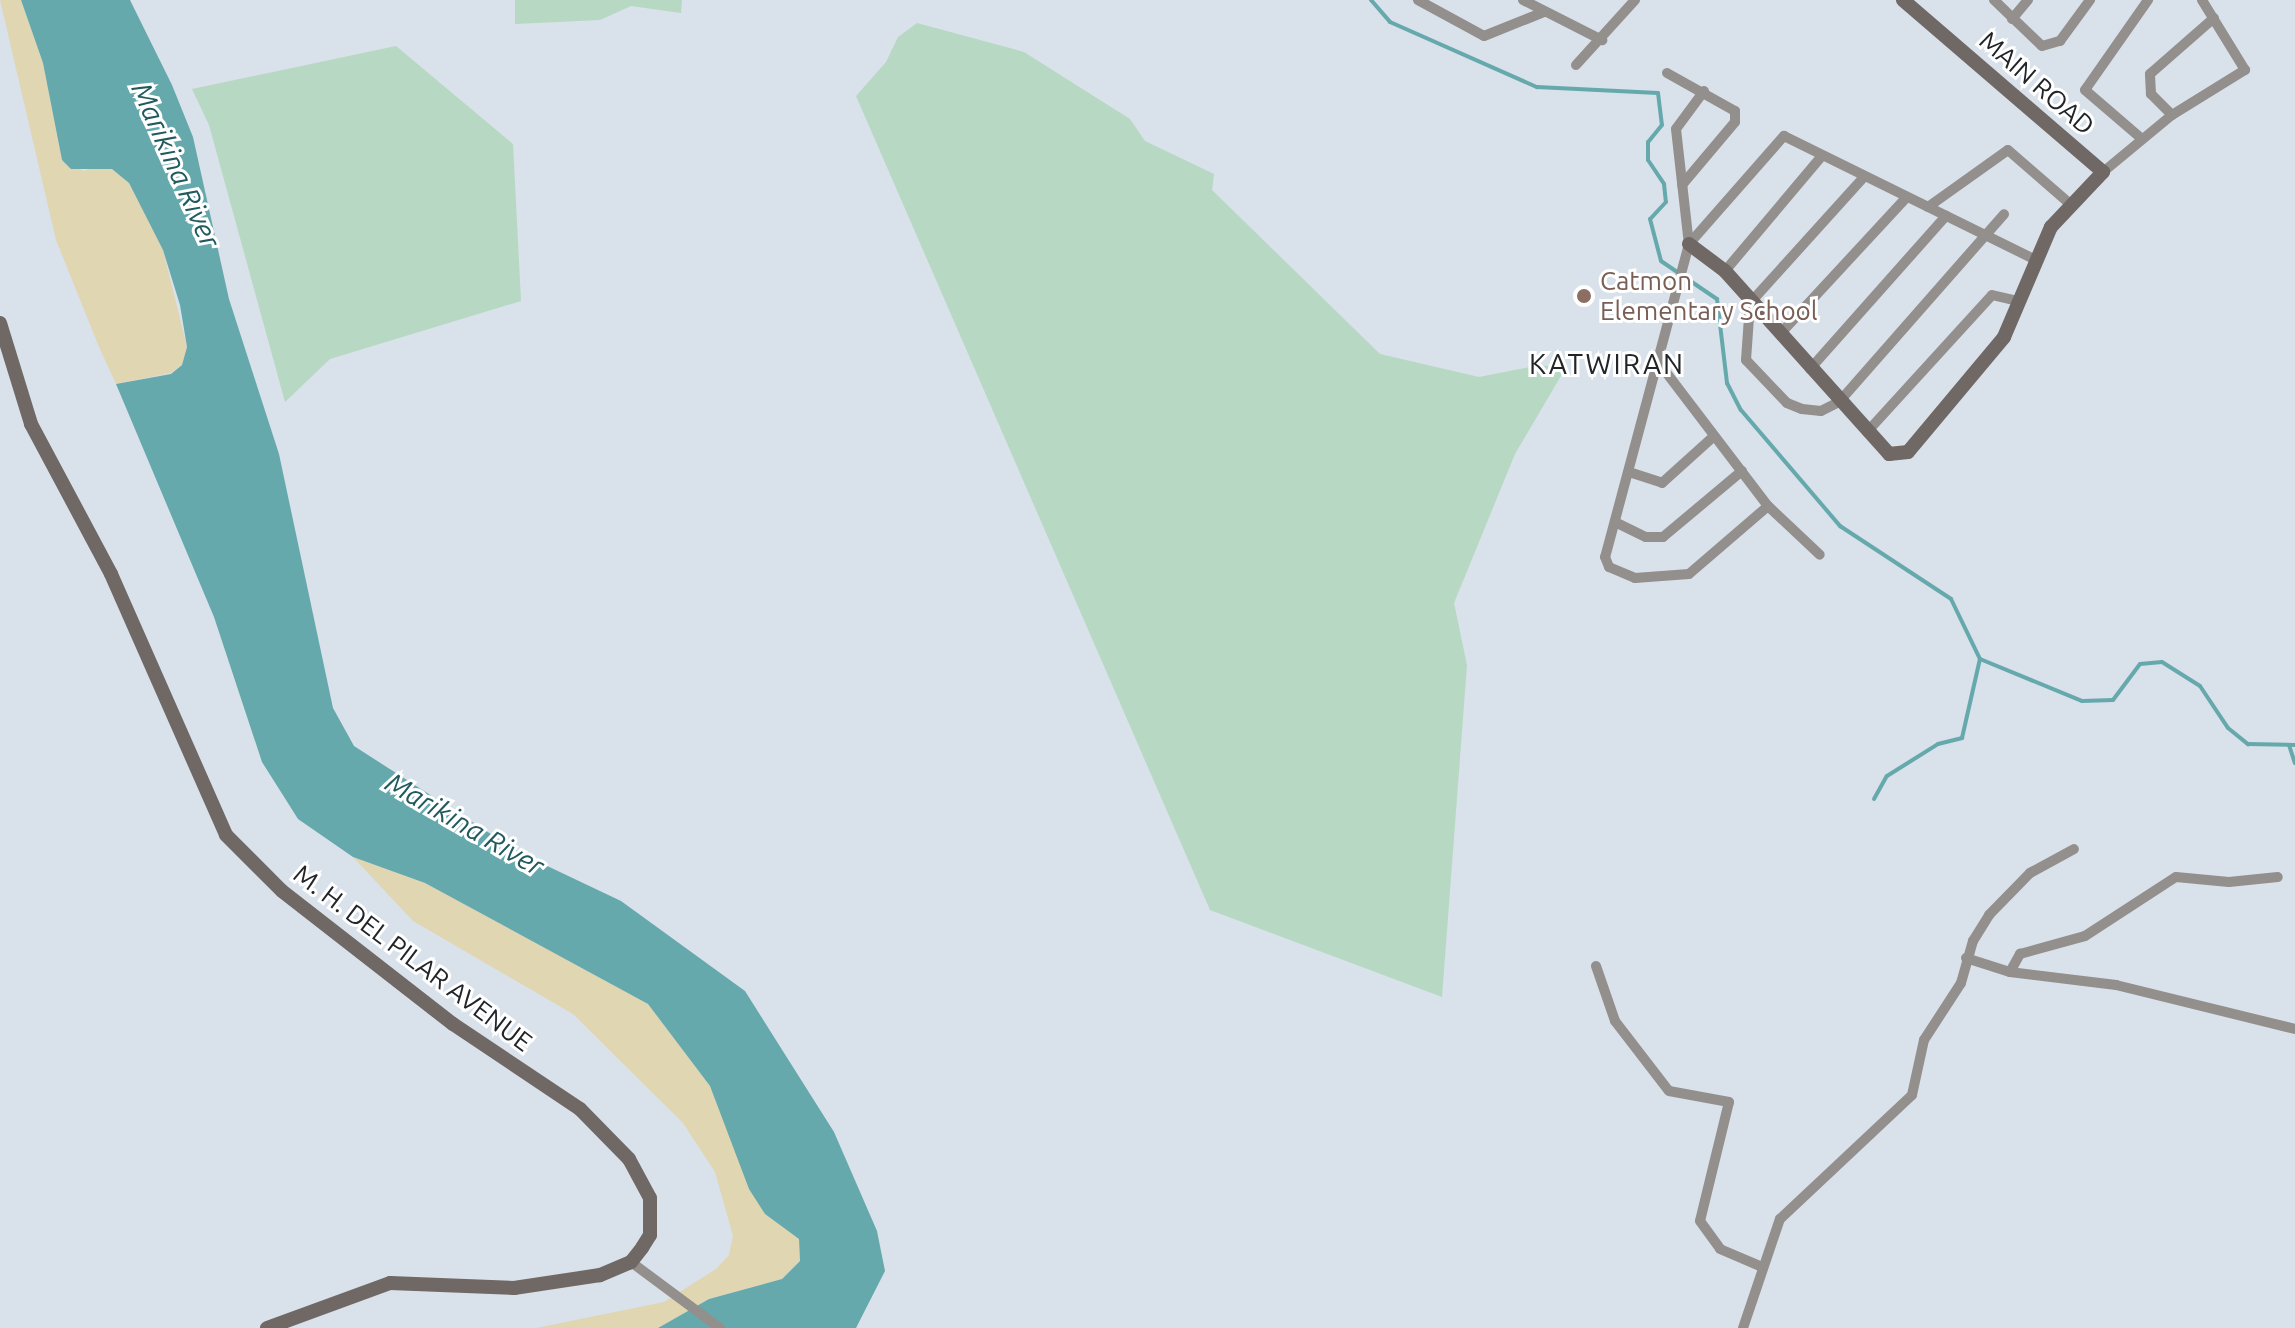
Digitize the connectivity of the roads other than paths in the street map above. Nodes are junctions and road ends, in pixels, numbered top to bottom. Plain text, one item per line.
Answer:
1 (1418, 0) edge
2 (1523, 0) edge
3 (1903, 0) edge
4 (1994, 0) edge
5 (2028, 0) edge
6 (2090, 0) edge
7 (2148, 0) edge
8 (2202, 0) edge
9 (1632, 1) edge
10 (1544, 12) junction
11 (2214, 18) junction
12 (2012, 19) junction
13 (1602, 40) junction
14 (1576, 65) dead end
15 (1667, 73) dead end
16 (1704, 91) junction
17 (2172, 115) junction
18 (2142, 139) junction
19 (1822, 156) junction
20 (2103, 172) junction
21 (1863, 178) junction
22 (1682, 185) junction
23 (1906, 198) junction
24 (2069, 203) junction
25 (1928, 207) junction
26 (2004, 214) dead end
27 (1946, 216) junction
28 (1983, 233) junction
29 (1689, 244) junction
30 (2034, 259) junction
31 (1725, 271) junction
32 (2018, 301) junction
33 (1750, 303) junction
34 (0, 323) edge
35 (1780, 334) junction
36 (1659, 363) junction
37 (1810, 369) junction
38 (1839, 402) junction
39 (1867, 432) junction
40 (1713, 437) junction
41 (1742, 471) junction
42 (1629, 472) junction
43 (1768, 506) junction
44 (1615, 522) junction
45 (1820, 555) dead end
46 (2074, 849) dead end
47 (2278, 877) dead end
48 (1966, 958) junction
49 (1596, 966) dead end
50 (2010, 972) junction
51 (2295, 1029) edge
52 (631, 1262) junction
53 (1760, 1266) junction
54 (267, 1328) edge
55 (720, 1328) edge
56 (1743, 1328) edge

1 - 10 street
2 - 10 street
3 - 20 street, MAIN ROAD
4 - 12 street
5 - 12 street
6 - 12 street
7 - 18 street
8 - 11 street
9 - 13 street
10 - 13 street
11 - 17 street
11 - 17 street
13 - 14 street
15 - 16 street
16 - 22 street
16 - 22 street
17 - 18 street
18 - 20 street
19 - 21 street
19 - 29 street
19 - 31 street
20 - 24 street
21 - 23 street
21 - 33 street
22 - 29 street
23 - 25 street
23 - 35 street
24 - 25 street
24 - 30 street
25 - 27 street
26 - 28 street
27 - 28 street
27 - 37 street
28 - 30 street
28 - 38 street
29 - 31 street
29 - 36 street
30 - 32 street
31 - 33 street
32 - 39 street
32 - 39 street
33 - 35 street
33 - 38 street
34 - 52 street, M. H. DEL PILAR AVENUE
35 - 37 street
36 - 40 street
36 - 42 street
37 - 38 street
38 - 39 street
40 - 41 street
40 - 42 street
41 - 43 street
41 - 44 street
42 - 44 street
43 - 44 street
43 - 45 street
46 - 48 street
47 - 50 street
48 - 50 street
48 - 53 street
49 - 53 street
50 - 51 street
52 - 54 street
52 - 55 street
53 - 56 street

